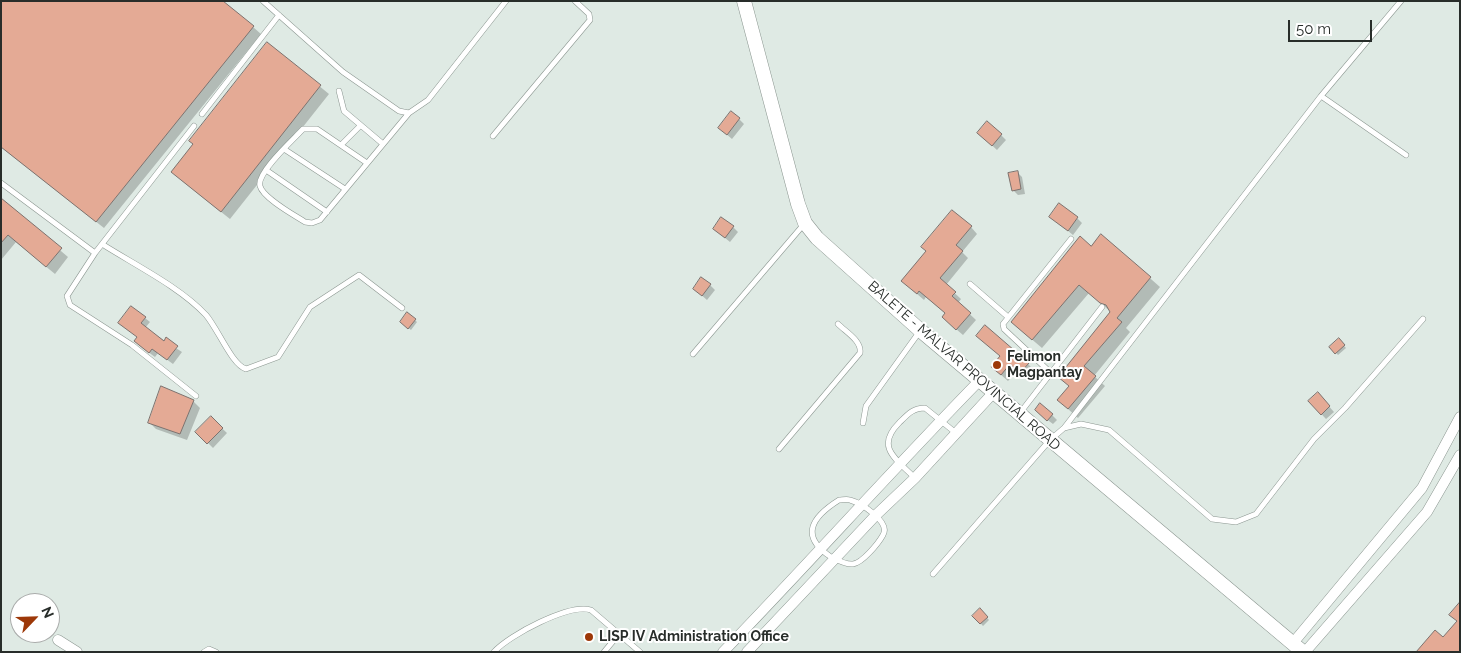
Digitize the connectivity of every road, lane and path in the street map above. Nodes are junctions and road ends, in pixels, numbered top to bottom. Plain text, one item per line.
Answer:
1 (263, 1) edge
2 (506, 1) edge
3 (576, 1) edge
4 (744, 1) edge
5 (1401, 1) edge
6 (279, 15) junction
7 (339, 91) dead end
8 (1321, 96) junction
9 (408, 113) junction
10 (202, 114) dead end
11 (194, 126) dead end
12 (360, 126) junction
13 (493, 136) dead end
14 (383, 144) junction
15 (342, 145) junction
16 (284, 149) junction
17 (1406, 155) dead end
18 (367, 163) junction
19 (266, 170) junction
20 (1, 182) edge
21 (346, 189) junction
22 (327, 212) junction
23 (805, 223) junction
24 (1071, 238) dead end
25 (102, 244) junction
26 (95, 253) junction
27 (970, 284) dead end
28 (402, 308) dead end
29 (1102, 308) dead end
30 (1008, 317) junction
31 (1423, 319) dead end
32 (838, 324) dead end
33 (921, 331) junction
34 (693, 354) dead end
35 (1051, 373) junction
36 (980, 380) junction
37 (994, 392) junction
38 (196, 396) dead end
39 (1020, 413) junction
40 (1460, 417) edge
41 (940, 420) junction
42 (863, 423) dead end
43 (1064, 428) junction
44 (956, 434) junction
45 (1050, 440) junction
46 (779, 449) dead end
47 (1460, 455) edge
48 (900, 463) junction
49 (915, 478) junction
50 (1412, 500) junction
51 (860, 506) junction
52 (1427, 512) junction
53 (876, 515) junction
54 (821, 550) junction
55 (835, 559) junction
56 (932, 574) dead end
57 (619, 634) junction
58 (60, 641) edge
59 (1300, 649) edge
60 (77, 652) edge
61 (204, 652) edge
62 (216, 652) edge
63 (494, 652) edge
64 (604, 652) edge
65 (640, 652) edge
66 (723, 652) edge
67 (747, 652) edge

1 - 6 lane
2 - 9 lane
3 - 13 lane
4 - 23 main road, BALETE - MALVAR PROVINCIAL ROAD
5 - 8 lane
6 - 9 lane
6 - 10 lane
7 - 12 lane
8 - 17 lane
8 - 43 lane
9 - 14 lane
11 - 25 lane
12 - 14 lane
12 - 15 lane
14 - 18 lane
15 - 16 lane
15 - 18 lane
16 - 19 lane
16 - 21 lane
18 - 21 lane
19 - 22 lane
19 - 22 lane
20 - 26 lane
21 - 22 lane
23 - 33 main road, BALETE - MALVAR PROVINCIAL ROAD
23 - 34 lane
24 - 30 lane
25 - 26 lane
25 - 28 lane
26 - 38 lane
27 - 30 lane
29 - 35 lane
30 - 35 lane
31 - 43 lane
32 - 46 lane
33 - 36 main road, BALETE - MALVAR PROVINCIAL ROAD
33 - 42 lane
35 - 39 lane
36 - 37 main road, BALETE - MALVAR PROVINCIAL ROAD
36 - 41 street
37 - 39 main road, BALETE - MALVAR PROVINCIAL ROAD
37 - 44 street
39 - 45 main road, BALETE - MALVAR PROVINCIAL ROAD
40 - 50 street
41 - 44 lane
41 - 48 street
41 - 48 lane
43 - 45 lane
44 - 49 street
45 - 56 lane
45 - 59 main road, BALETE - MALVAR PROVINCIAL ROAD
47 - 52 street
48 - 49 lane
48 - 51 street
49 - 53 street
50 - 52 street
50 - 59 street
51 - 53 lane
51 - 54 street
51 - 54 lane
52 - 59 street
53 - 55 street
53 - 55 lane
54 - 55 lane
54 - 66 street
55 - 67 street
57 - 63 lane
57 - 64 lane
57 - 65 lane
58 - 60 street
61 - 62 lane

